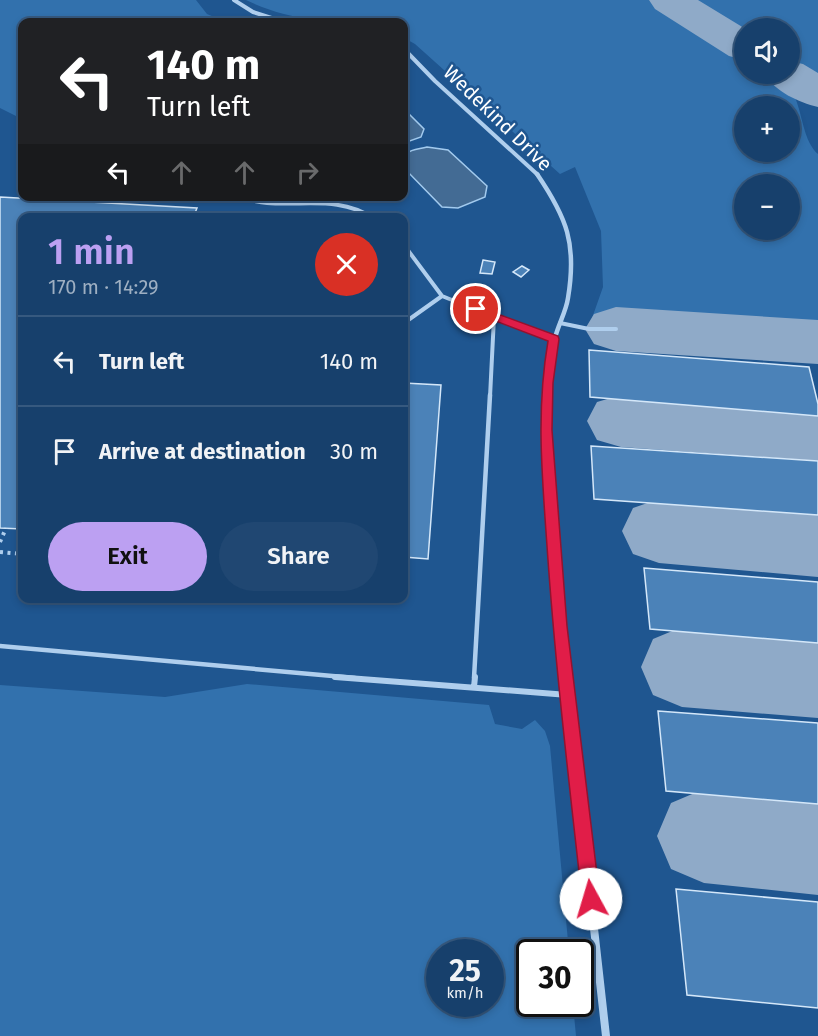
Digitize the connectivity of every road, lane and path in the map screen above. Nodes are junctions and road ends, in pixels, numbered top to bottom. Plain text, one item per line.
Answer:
1 (234, 0) edge
2 (271, 18) edge
3 (408, 53) edge
4 (257, 201) edge
5 (367, 213) edge
6 (408, 250) edge
7 (442, 296) junction
8 (494, 317) junction
9 (408, 320) edge
10 (560, 323) junction
11 (616, 329) dead end
12 (554, 339) junction
13 (6, 528) dead end
14 (0, 542) edge
15 (0, 552) edge
16 (18, 554) edge
17 (0, 646) edge
18 (474, 687) junction
19 (568, 694) junction
20 (606, 1036) edge

1 - 2 street
3 - 10 street, Wedekind Drive
4 - 5 lane
6 - 7 lane
7 - 8 lane
7 - 9 lane
8 - 12 lane
8 - 18 lane
10 - 11 lane
10 - 12 street, Wedekind Drive
12 - 19 street, Wedekind Drive
13 - 14 path
15 - 16 path
17 - 18 lane
18 - 19 lane
19 - 20 street, Wedekind Drive

